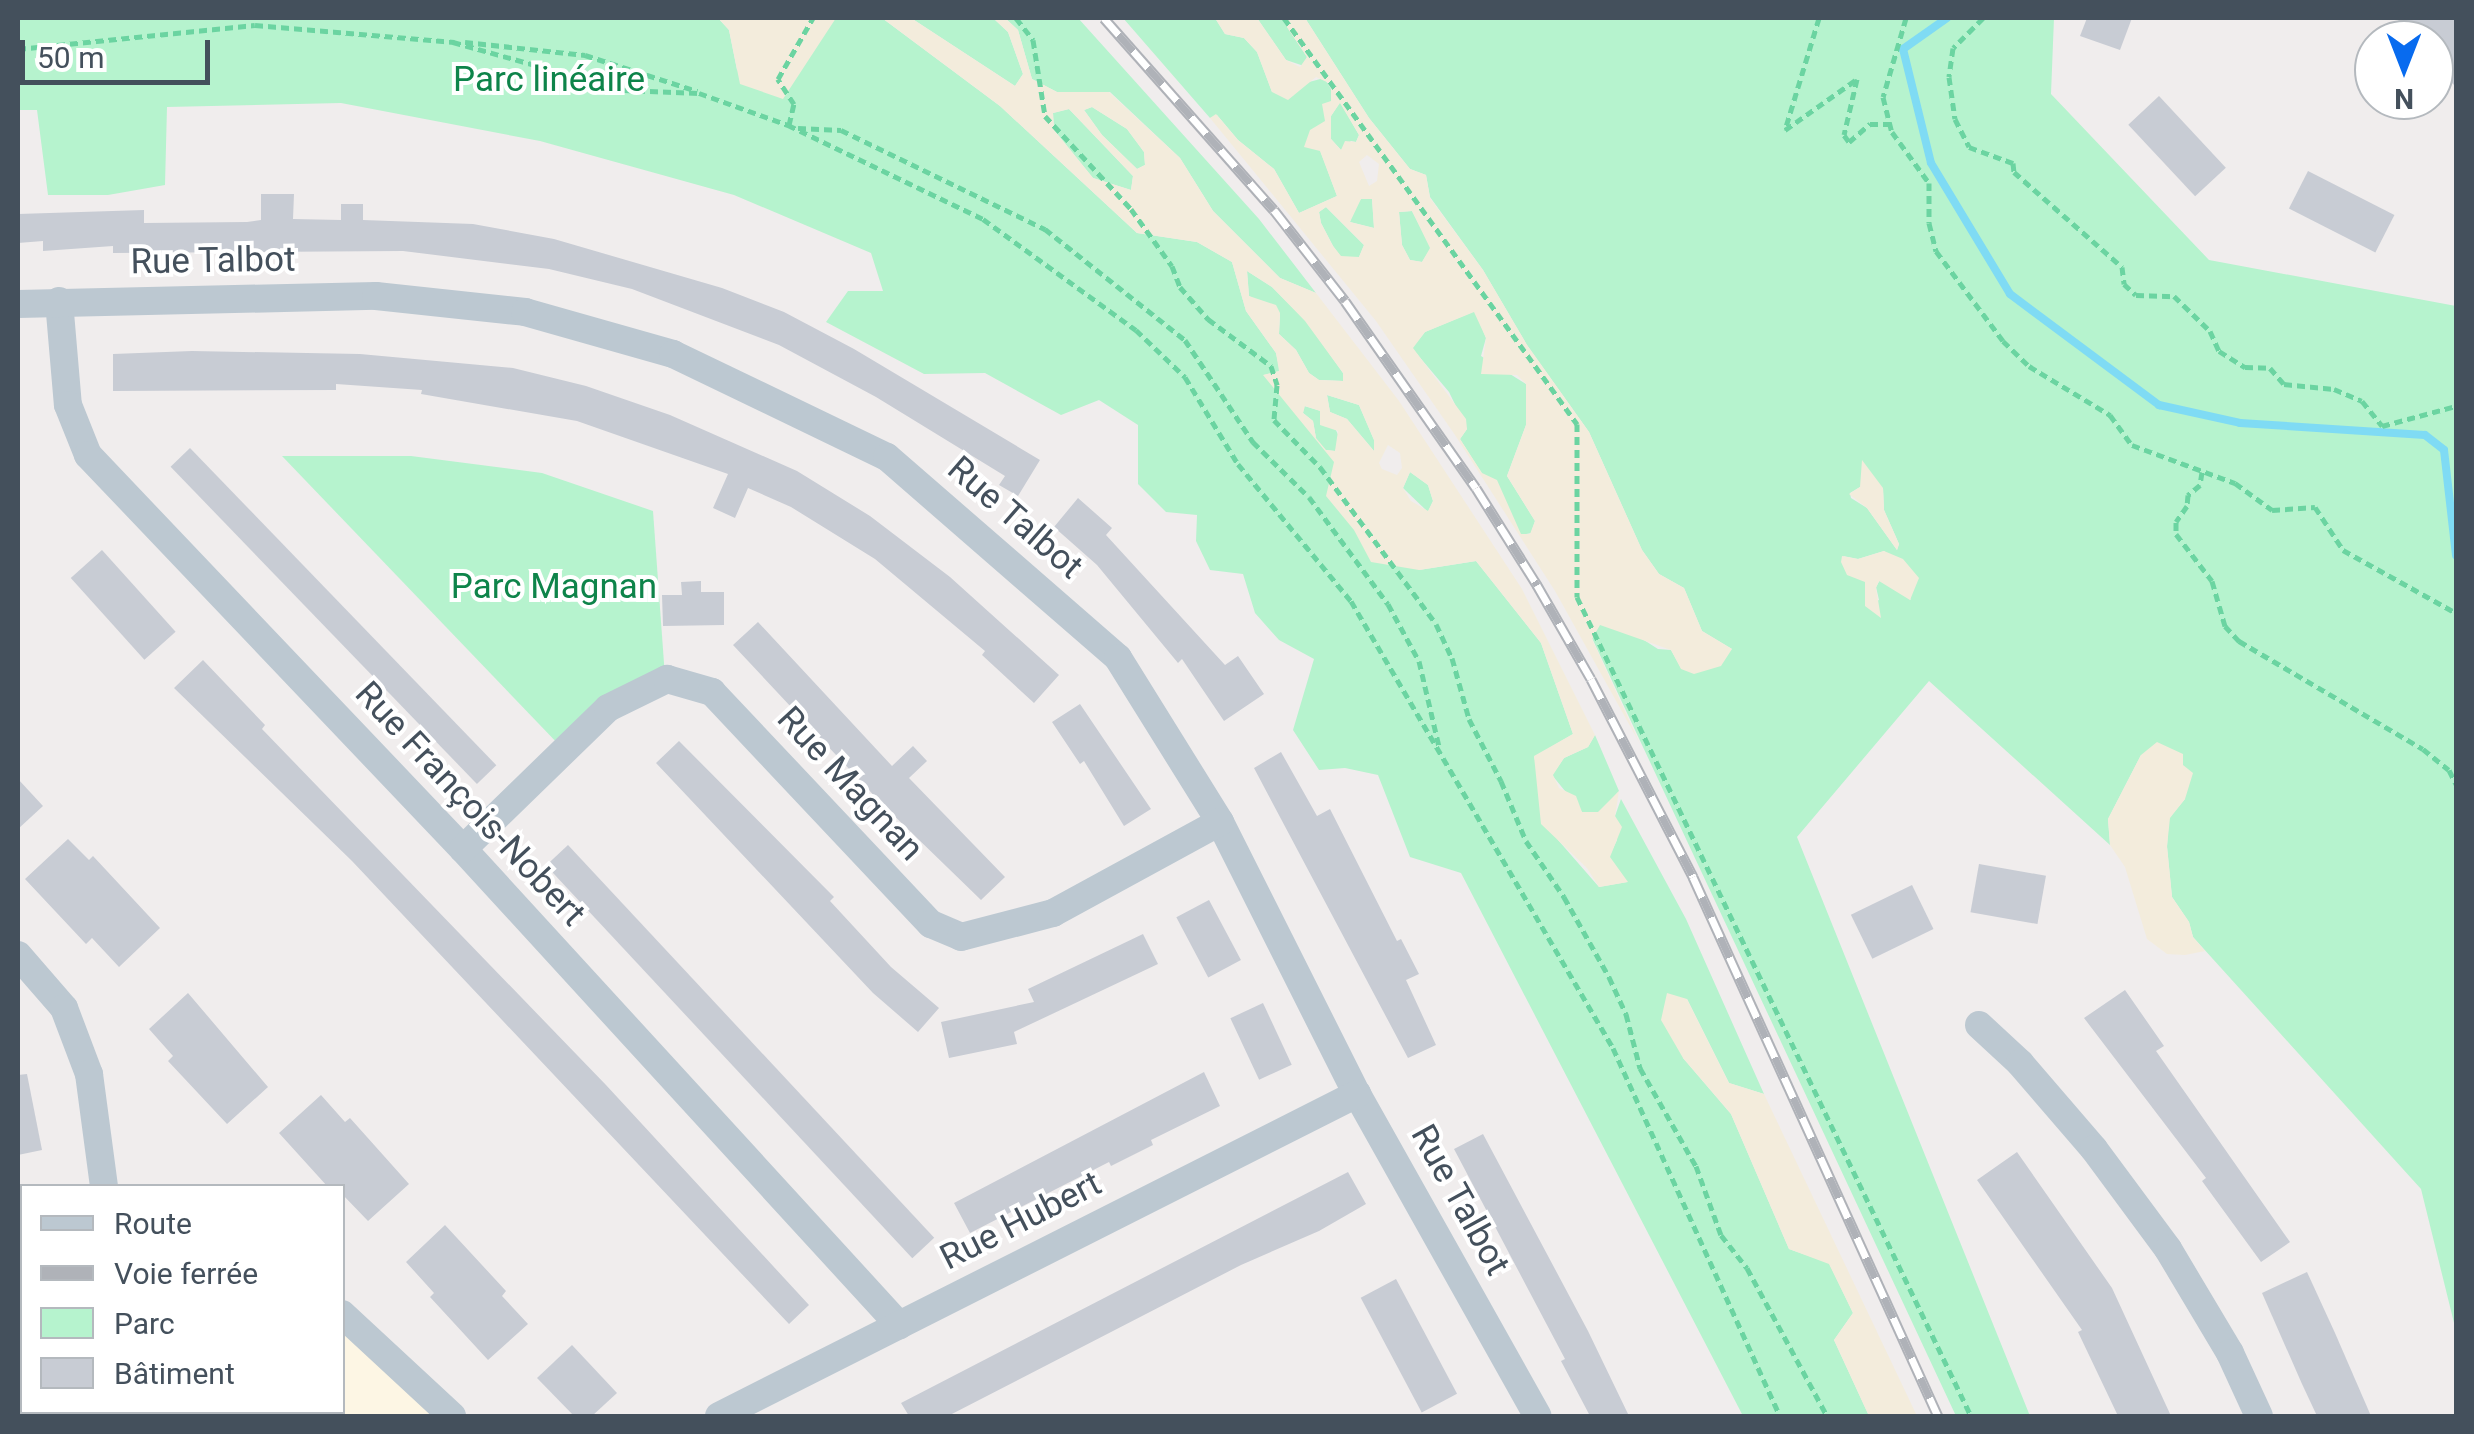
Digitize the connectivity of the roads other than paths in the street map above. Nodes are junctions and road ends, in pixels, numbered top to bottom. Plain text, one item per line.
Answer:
1 (59, 301) junction
2 (18, 304) edge
3 (1220, 822) junction
4 (462, 849) junction
5 (18, 955) edge
6 (1979, 1025) dead end
7 (1357, 1094) junction
8 (104, 1184) edge
9 (345, 1317) edge
10 (899, 1325) junction
11 (452, 1416) edge
12 (720, 1416) edge
13 (1538, 1416) edge
14 (2259, 1416) edge

1 - 2 street, Rue Talbot
1 - 3 street, Rue Talbot
1 - 4 street, Rue François-Nobert
3 - 4 street, Rue Magnan
3 - 7 street, Rue Talbot
4 - 10 street, Rue François-Nobert
5 - 8 street
6 - 14 street
7 - 10 street, Rue Hubert
7 - 13 street, Rue Talbot
9 - 11 street
10 - 12 street, Rue Hubert

